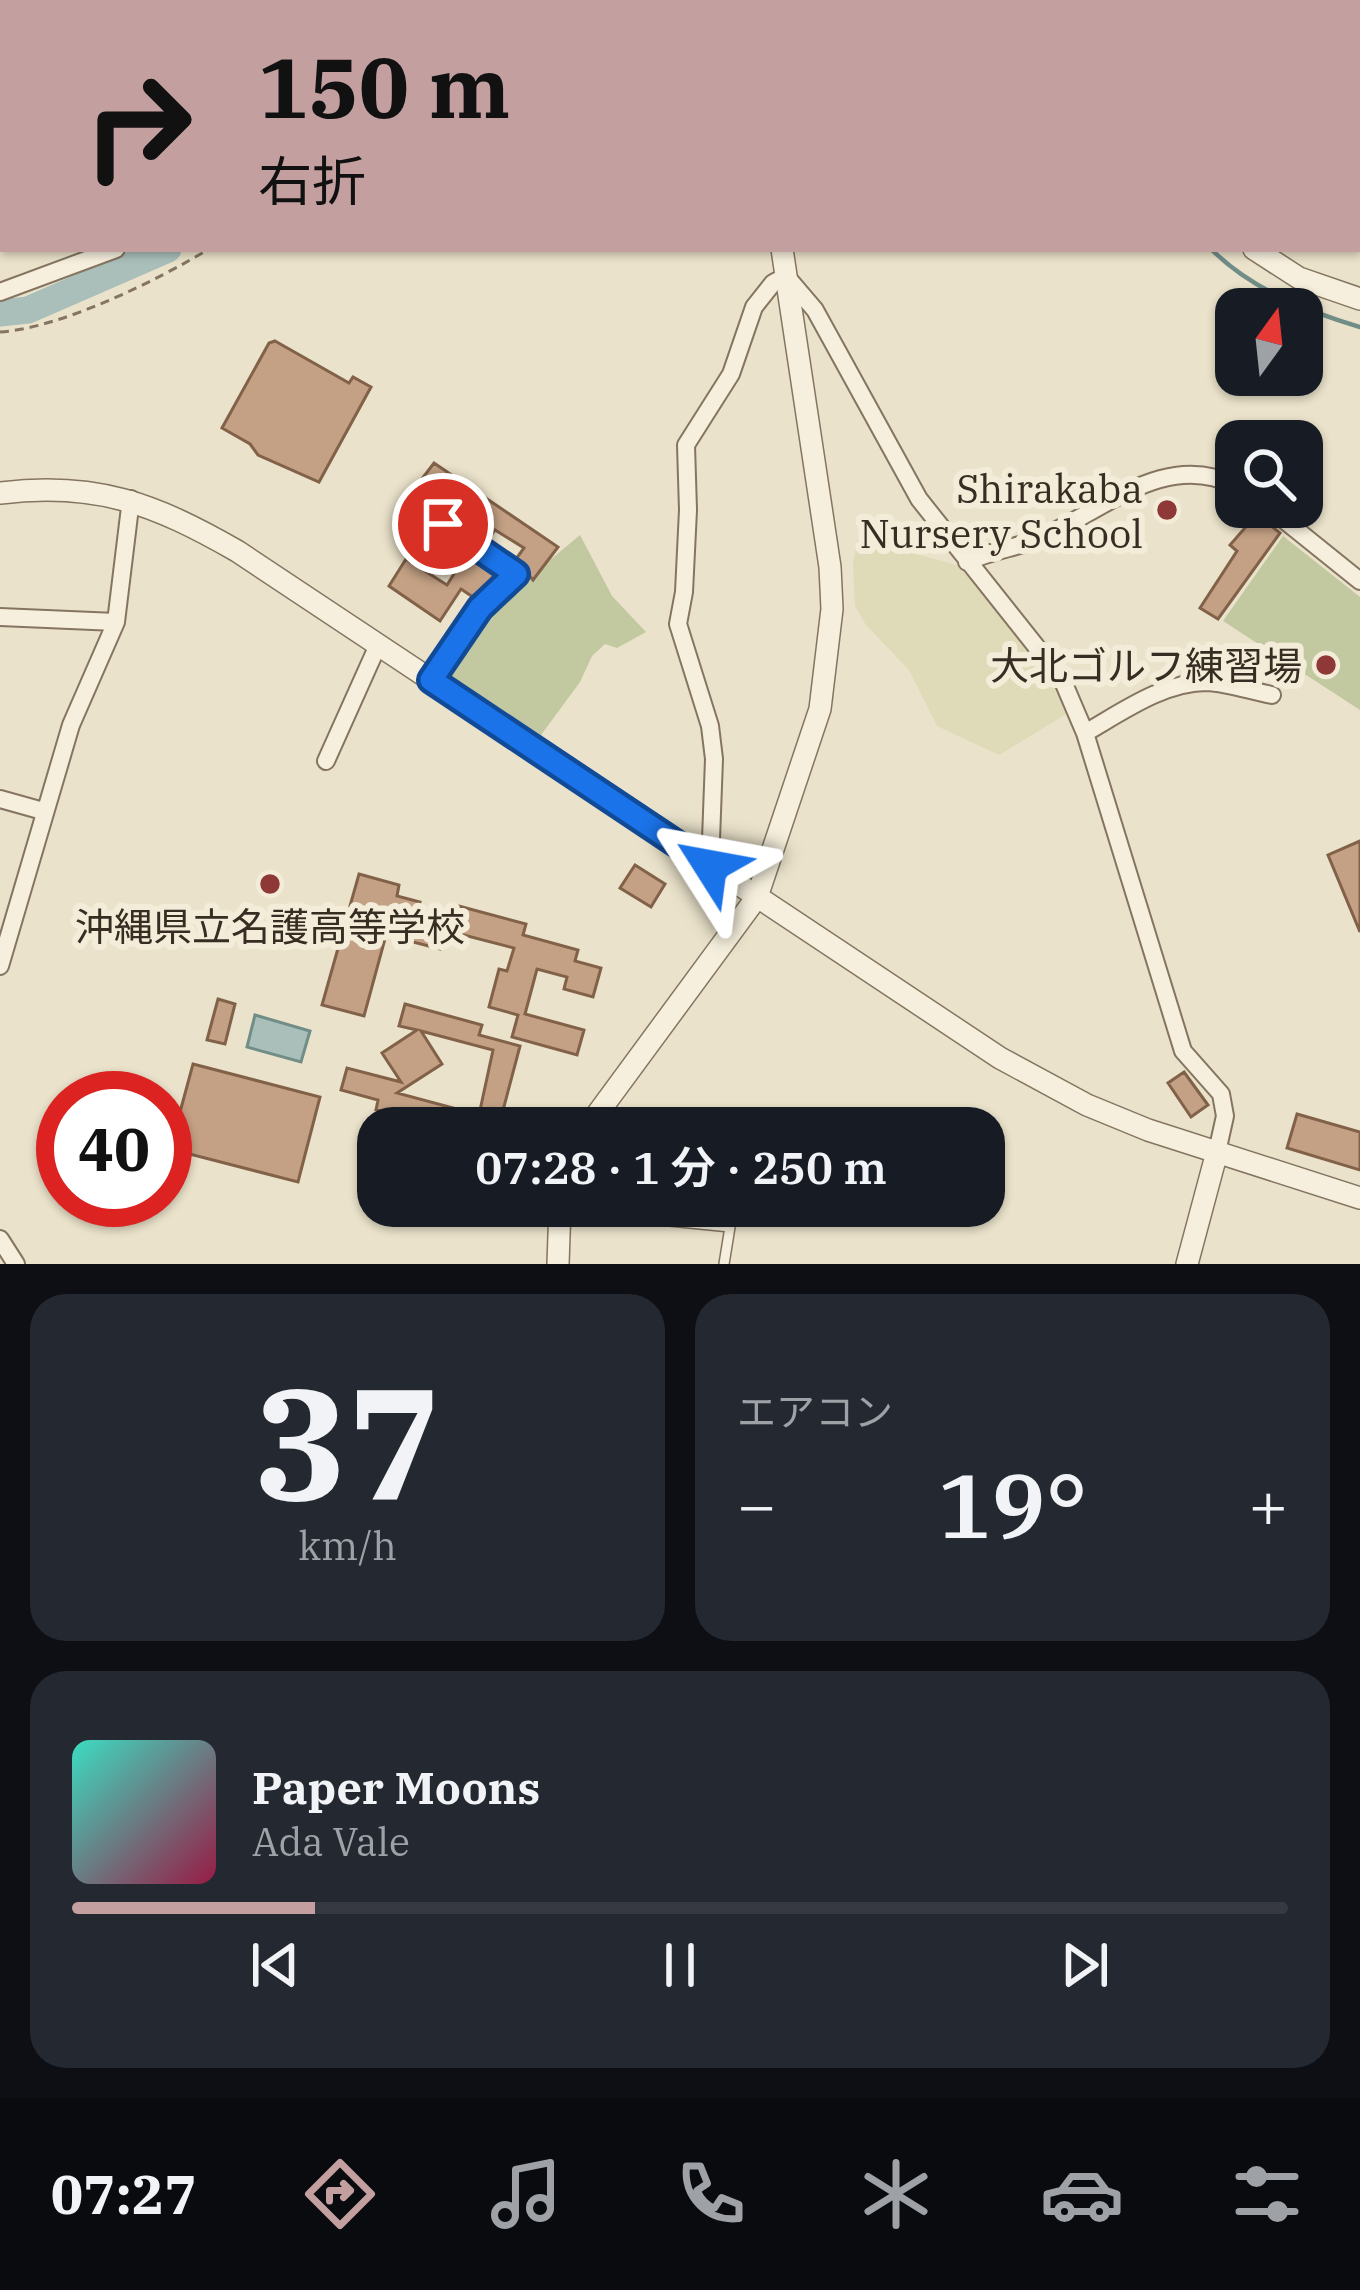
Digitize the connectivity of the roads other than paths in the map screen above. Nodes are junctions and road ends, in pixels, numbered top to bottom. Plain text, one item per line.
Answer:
1 (108, 252) edge
2 (783, 252) edge
3 (1259, 252) edge
4 (787, 276) junction
5 (0, 292) edge
6 (1360, 299) edge
7 (1215, 475) edge
8 (0, 493) edge
9 (131, 499) junction
10 (443, 524) dead end
11 (1294, 528) edge
12 (967, 562) junction
13 (1360, 581) edge
14 (0, 617) edge
15 (116, 622) junction
16 (378, 645) junction
17 (431, 680) junction
18 (1272, 695) dead end
19 (1084, 733) junction
20 (326, 760) dead end
21 (0, 799) edge
22 (44, 811) junction
23 (710, 866) junction
24 (757, 896) junction
25 (0, 966) edge
26 (601, 1107) edge
27 (1217, 1152) junction
28 (1360, 1198) edge
29 (559, 1227) edge
30 (730, 1227) edge
31 (0, 1239) edge
32 (16, 1264) edge
33 (558, 1264) edge
34 (724, 1264) edge
35 (1187, 1264) edge

1 - 5 street
2 - 4 street
3 - 6 street
4 - 12 street
4 - 23 street
4 - 24 street
7 - 12 street
8 - 9 street
9 - 15 street
9 - 16 street
10 - 17 street
11 - 13 street
12 - 19 street
14 - 15 street
15 - 22 street
16 - 17 street
16 - 20 street
17 - 23 street
18 - 19 street
19 - 27 street
21 - 22 street
22 - 25 street
23 - 24 street
24 - 26 street
24 - 27 street
27 - 28 street
27 - 35 street
29 - 33 street
30 - 34 lane
31 - 32 street

